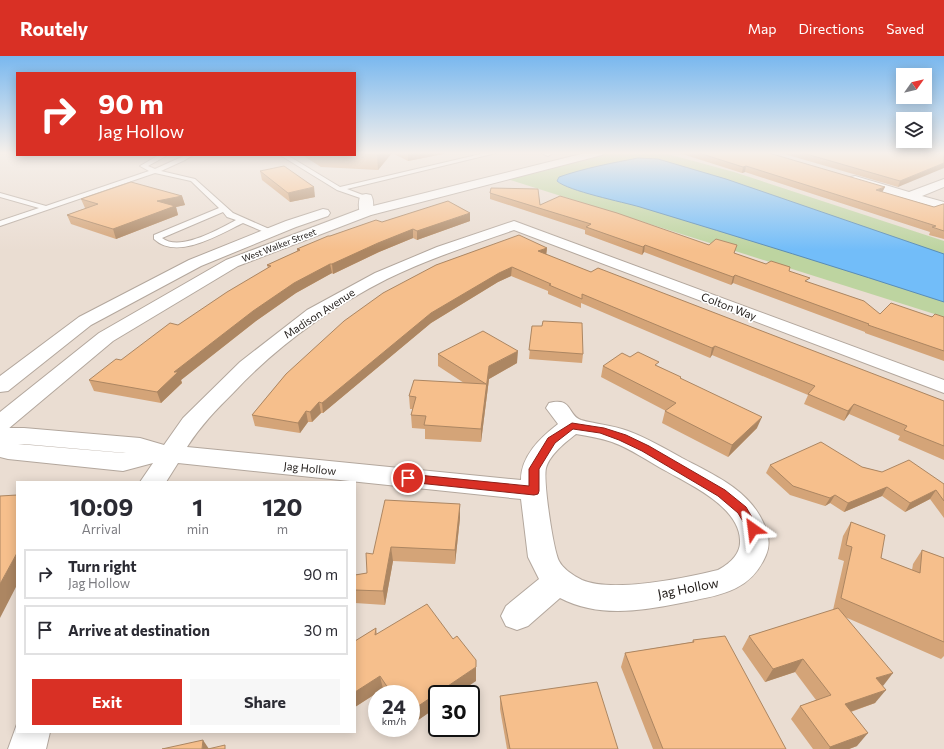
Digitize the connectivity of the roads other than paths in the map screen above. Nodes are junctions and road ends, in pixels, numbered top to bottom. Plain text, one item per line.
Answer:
1 (113, 185) edge
2 (199, 185) edge
3 (333, 185) edge
4 (355, 185) edge
5 (447, 185) edge
6 (873, 185) edge
7 (938, 185) edge
8 (339, 189) junction
9 (0, 195) edge
10 (910, 196) junction
11 (369, 202) junction
12 (944, 206) edge
13 (46, 208) junction
14 (224, 209) junction
15 (243, 220) junction
16 (0, 224) edge
17 (514, 225) joint
18 (272, 232) junction
19 (0, 386) edge
20 (944, 387) edge
21 (0, 424) edge
22 (0, 436) edge
23 (0, 446) edge
24 (165, 454) junction
25 (153, 481) edge
26 (534, 491) junction
27 (558, 581) junction
28 (517, 616) dead end
29 (32, 733) edge
30 (27, 749) edge

1 - 13 lane
2 - 14 lane
3 - 8 lane
4 - 8 lane
5 - 11 street, West Walker Street
6 - 10 street
7 - 10 street
8 - 11 lane
9 - 13 lane
10 - 12 street
11 - 18 street, West Walker Street
11 - 21 street, West Walker Street
13 - 16 lane
14 - 15 lane
14 - 15 lane
15 - 18 lane
17 - 20 street, Colton Way
17 - 24 street, Madison Avenue
18 - 19 street, West Walker Street
22 - 24 street, Jag Hollow
23 - 24 street, Jag Hollow
24 - 25 street, Madison Avenue
24 - 26 street, Jag Hollow
26 - 27 street, Jag Hollow
26 - 27 street, Jag Hollow
27 - 28 street
29 - 30 street

